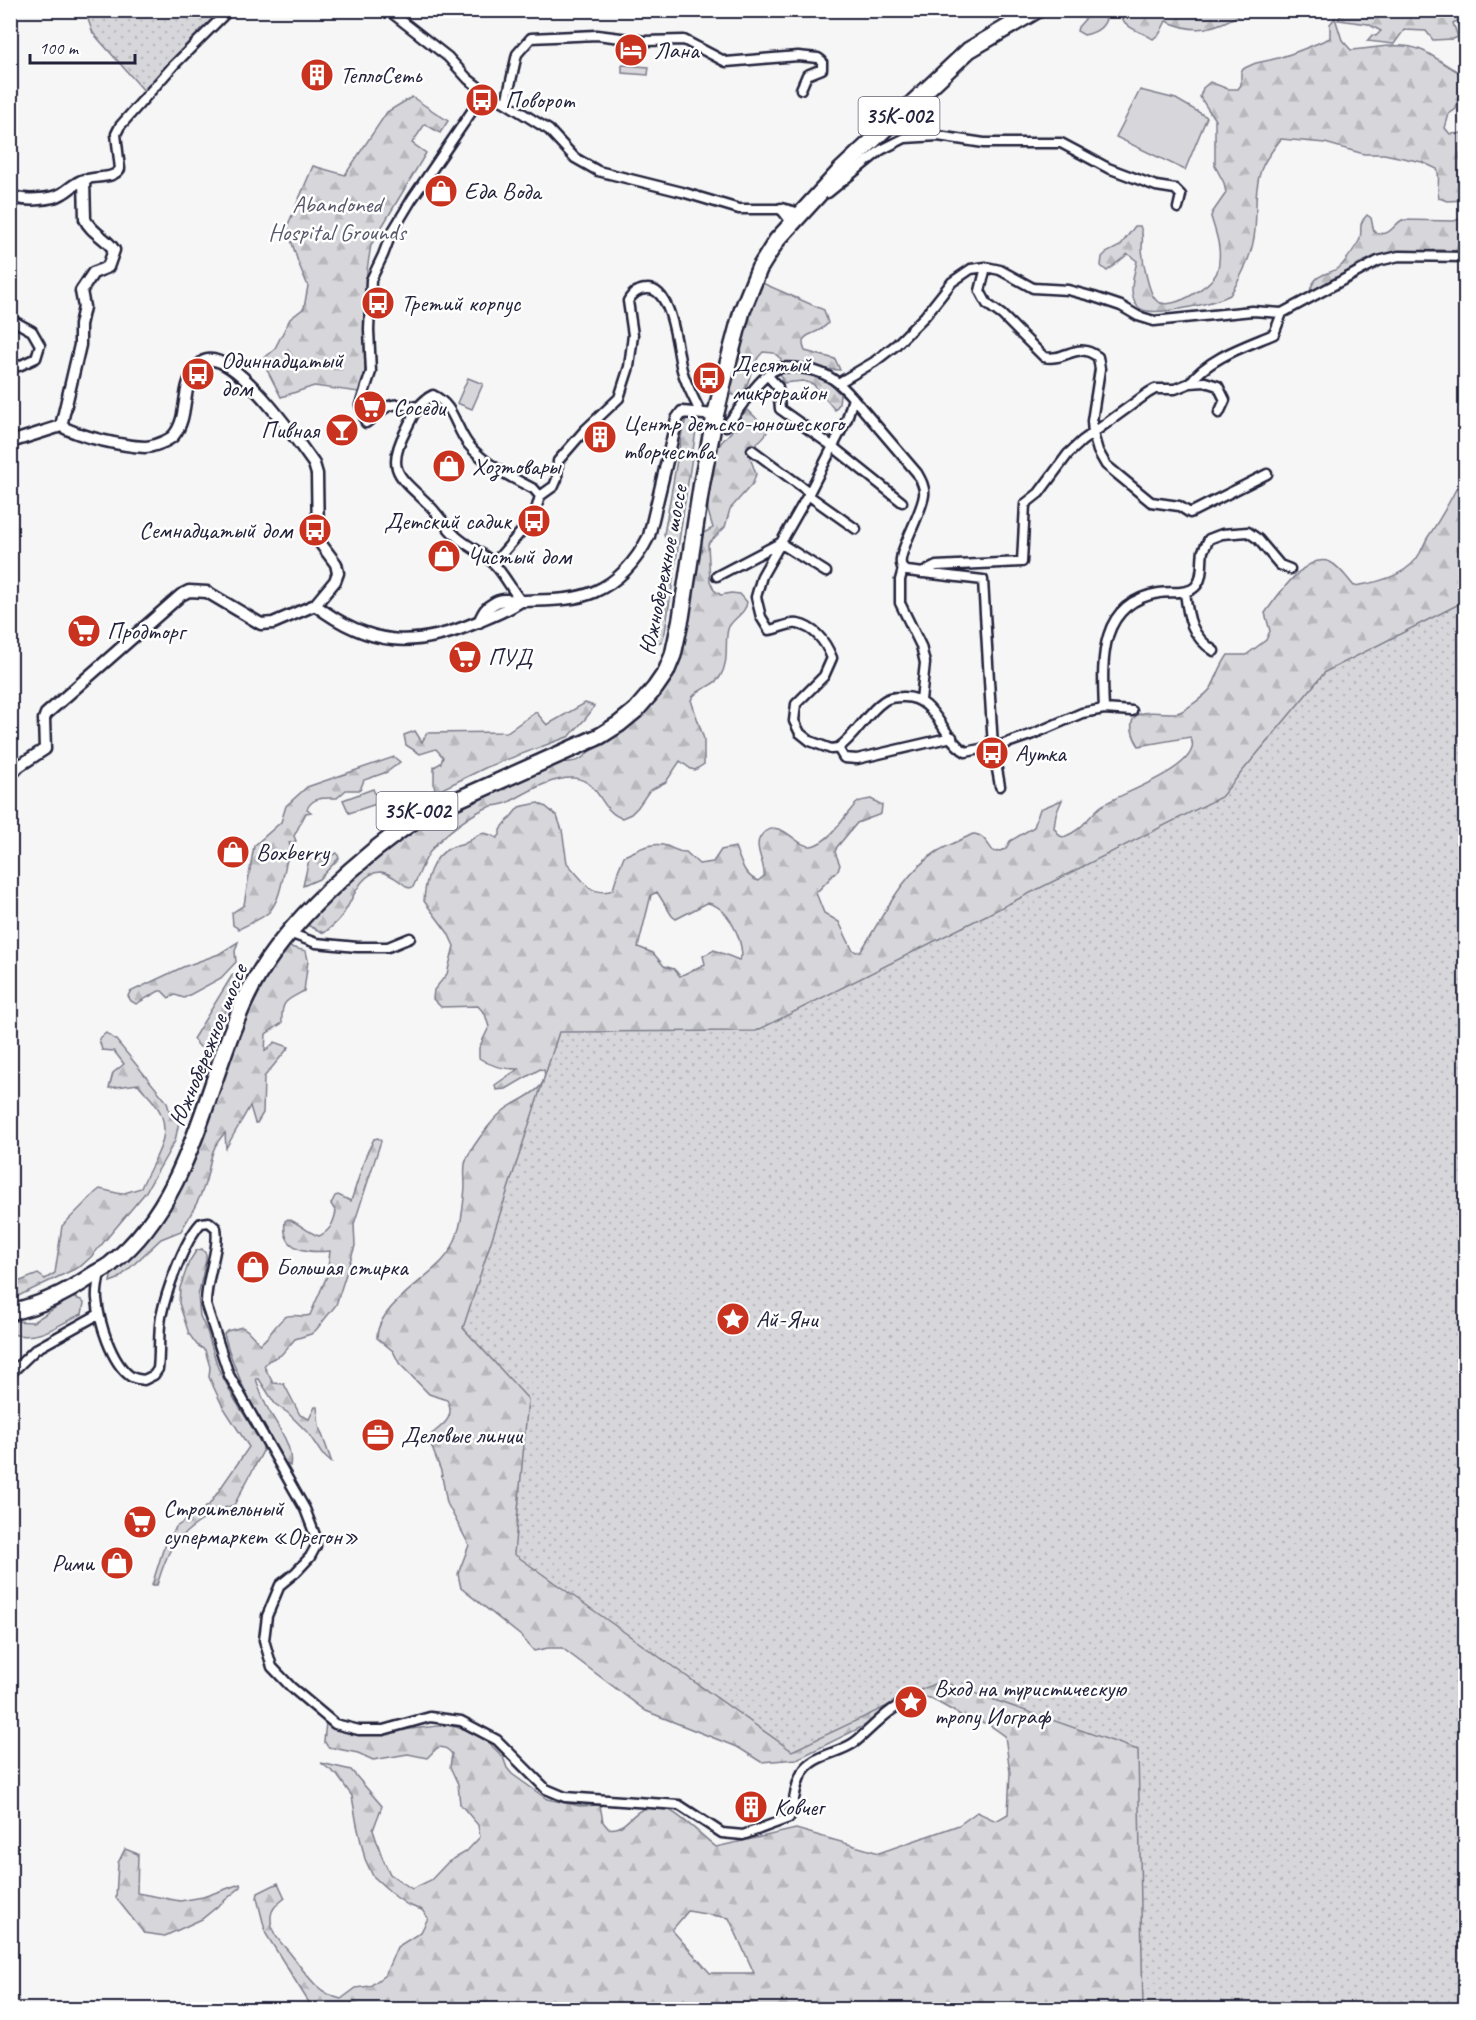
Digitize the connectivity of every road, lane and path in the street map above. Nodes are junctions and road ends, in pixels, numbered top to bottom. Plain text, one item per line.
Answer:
1 (229, 10) edge
2 (388, 10) edge
3 (1027, 10) edge
4 (1037, 10) edge
5 (801, 89) dead end
6 (485, 92) junction
7 (506, 103) junction
8 (84, 180) junction
9 (10, 195) edge
10 (814, 199) junction
11 (1178, 208) dead end
12 (784, 212) junction
13 (1466, 257) edge
14 (986, 267) junction
15 (1282, 313) junction
16 (10, 319) edge
17 (10, 366) edge
18 (767, 375) junction
19 (840, 382) junction
20 (1190, 383) junction
21 (853, 398) junction
22 (418, 407) junction
23 (1219, 413) dead end
24 (710, 416) junction
25 (61, 426) junction
26 (1093, 434) junction
27 (12, 441) edge
28 (832, 446) junction
29 (752, 450) dead end
30 (1267, 474) dead end
31 (808, 494) junction
32 (540, 496) junction
33 (902, 502) dead end
34 (856, 529) dead end
35 (780, 543) junction
36 (494, 563) junction
37 (903, 569) junction
38 (1290, 569) dead end
39 (826, 572) dead end
40 (922, 573) junction
41 (717, 576) dead end
42 (510, 587) junction
43 (1185, 592) junction
44 (506, 599) junction
45 (521, 601) junction
46 (315, 605) junction
47 (479, 622) junction
48 (1214, 651) dead end
49 (921, 700) junction
50 (1104, 709) junction
51 (1132, 711) dead end
52 (952, 737) junction
53 (993, 747) junction
54 (838, 748) junction
55 (10, 776) edge
56 (1000, 786) dead end
57 (289, 933) junction
58 (410, 938) dead end
59 (105, 1265) junction
60 (70, 1288) junction
61 (96, 1296) junction
62 (14, 1310) edge
63 (99, 1314) junction
64 (10, 1374) edge
65 (902, 1705) dead end

1 - 8 street
2 - 6 street
3 - 12 highway, Южнобережное шоссе / 35К-002
4 - 10 highway, Южнобережное шоссе / 35К-002
5 - 7 street
6 - 7 street
6 - 22 street
7 - 12 street
8 - 9 street
8 - 25 street
10 - 11 street
10 - 24 highway, Южнобережное шоссе / 35К-002
12 - 24 highway, Южнобережное шоссе / 35К-002
13 - 15 street
14 - 15 street
14 - 19 street
14 - 26 street
15 - 20 street
16 - 17 street
18 - 19 street
18 - 24 street
18 - 28 street
19 - 21 street
20 - 23 street
20 - 26 street
21 - 28 street
21 - 37 street
22 - 32 street
22 - 36 street
24 - 32 street
24 - 45 street
24 - 57 highway, Южнобережное шоссе / 35К-002
24 - 59 highway, Южнобережное шоссе / 35К-002
25 - 27 street
25 - 46 street
26 - 30 street
26 - 40 street
28 - 31 street
28 - 33 street
29 - 31 street
31 - 34 street
31 - 35 street
32 - 36 street
35 - 39 street
35 - 41 street
35 - 54 street
36 - 42 street
37 - 40 street
37 - 49 street
38 - 43 street
40 - 53 street
42 - 44 street
42 - 45 street
43 - 48 street
43 - 50 street
44 - 45 street
44 - 47 street
45 - 47 street
46 - 47 street
46 - 55 street
49 - 52 street
49 - 54 street
50 - 51 street
50 - 53 street
52 - 53 street
52 - 54 street
53 - 56 street
57 - 58 street
57 - 59 highway, Южнобережное шоссе / 35К-002
59 - 60 highway, Южнобережное шоссе
59 - 61 street
60 - 61 street
60 - 62 highway, Южнобережное шоссе
61 - 63 street
63 - 64 street
63 - 65 street

